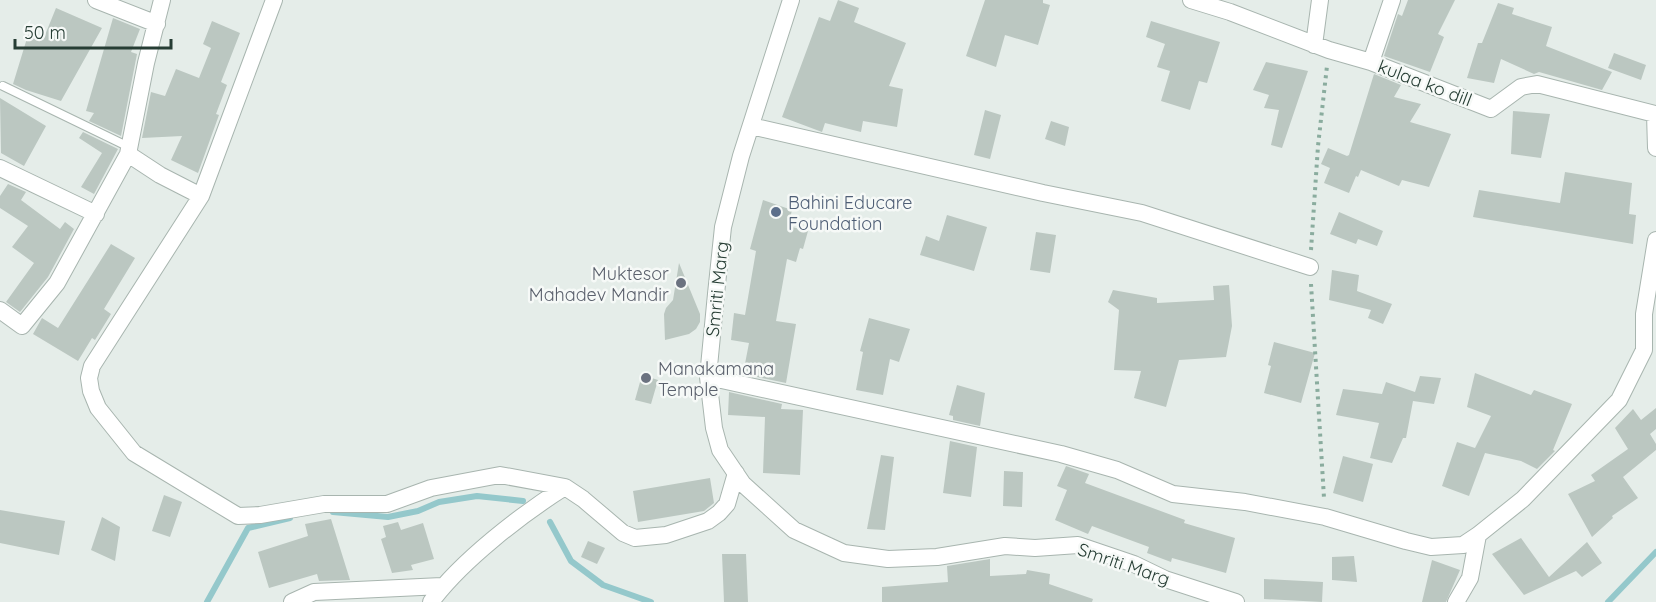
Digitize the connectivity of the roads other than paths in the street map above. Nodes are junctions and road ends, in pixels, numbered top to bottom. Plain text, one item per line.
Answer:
1 (96, 0) edge
2 (162, 0) edge
3 (274, 0) edge
4 (791, 0) edge
5 (1191, 0) edge
6 (1320, 0) edge
7 (1392, 0) edge
8 (157, 24) junction
9 (1314, 45) junction
10 (1371, 62) junction
11 (3, 86) dead end
12 (1655, 112) edge
13 (751, 126) junction
14 (1656, 148) edge
15 (129, 151) junction
16 (0, 168) edge
17 (201, 196) junction
18 (96, 214) junction
19 (1656, 240) edge
20 (1310, 267) dead end
21 (0, 310) edge
22 (708, 377) junction
23 (736, 473) junction
24 (565, 487) junction
25 (1478, 536) junction
26 (442, 586) junction
27 (292, 602) edge
28 (431, 602) edge
29 (1236, 602) edge
30 (1456, 602) edge

1 - 8 street
2 - 8 street
3 - 17 street
4 - 13 street, Smriti Marg
5 - 9 street, kulaa ko dill
6 - 9 street
7 - 10 street
8 - 15 street
9 - 10 street, kulaa ko dill
10 - 12 street, kulaa ko dill
11 - 15 lane
12 - 14 street
13 - 20 street
13 - 22 street, Smriti Marg
15 - 17 street
15 - 18 street
16 - 18 street
17 - 24 street
18 - 21 street
19 - 25 street
22 - 23 street, Smriti Marg
22 - 25 street
23 - 24 street
23 - 29 street, Smriti Marg
24 - 26 street
25 - 30 street
26 - 27 street
26 - 28 street

